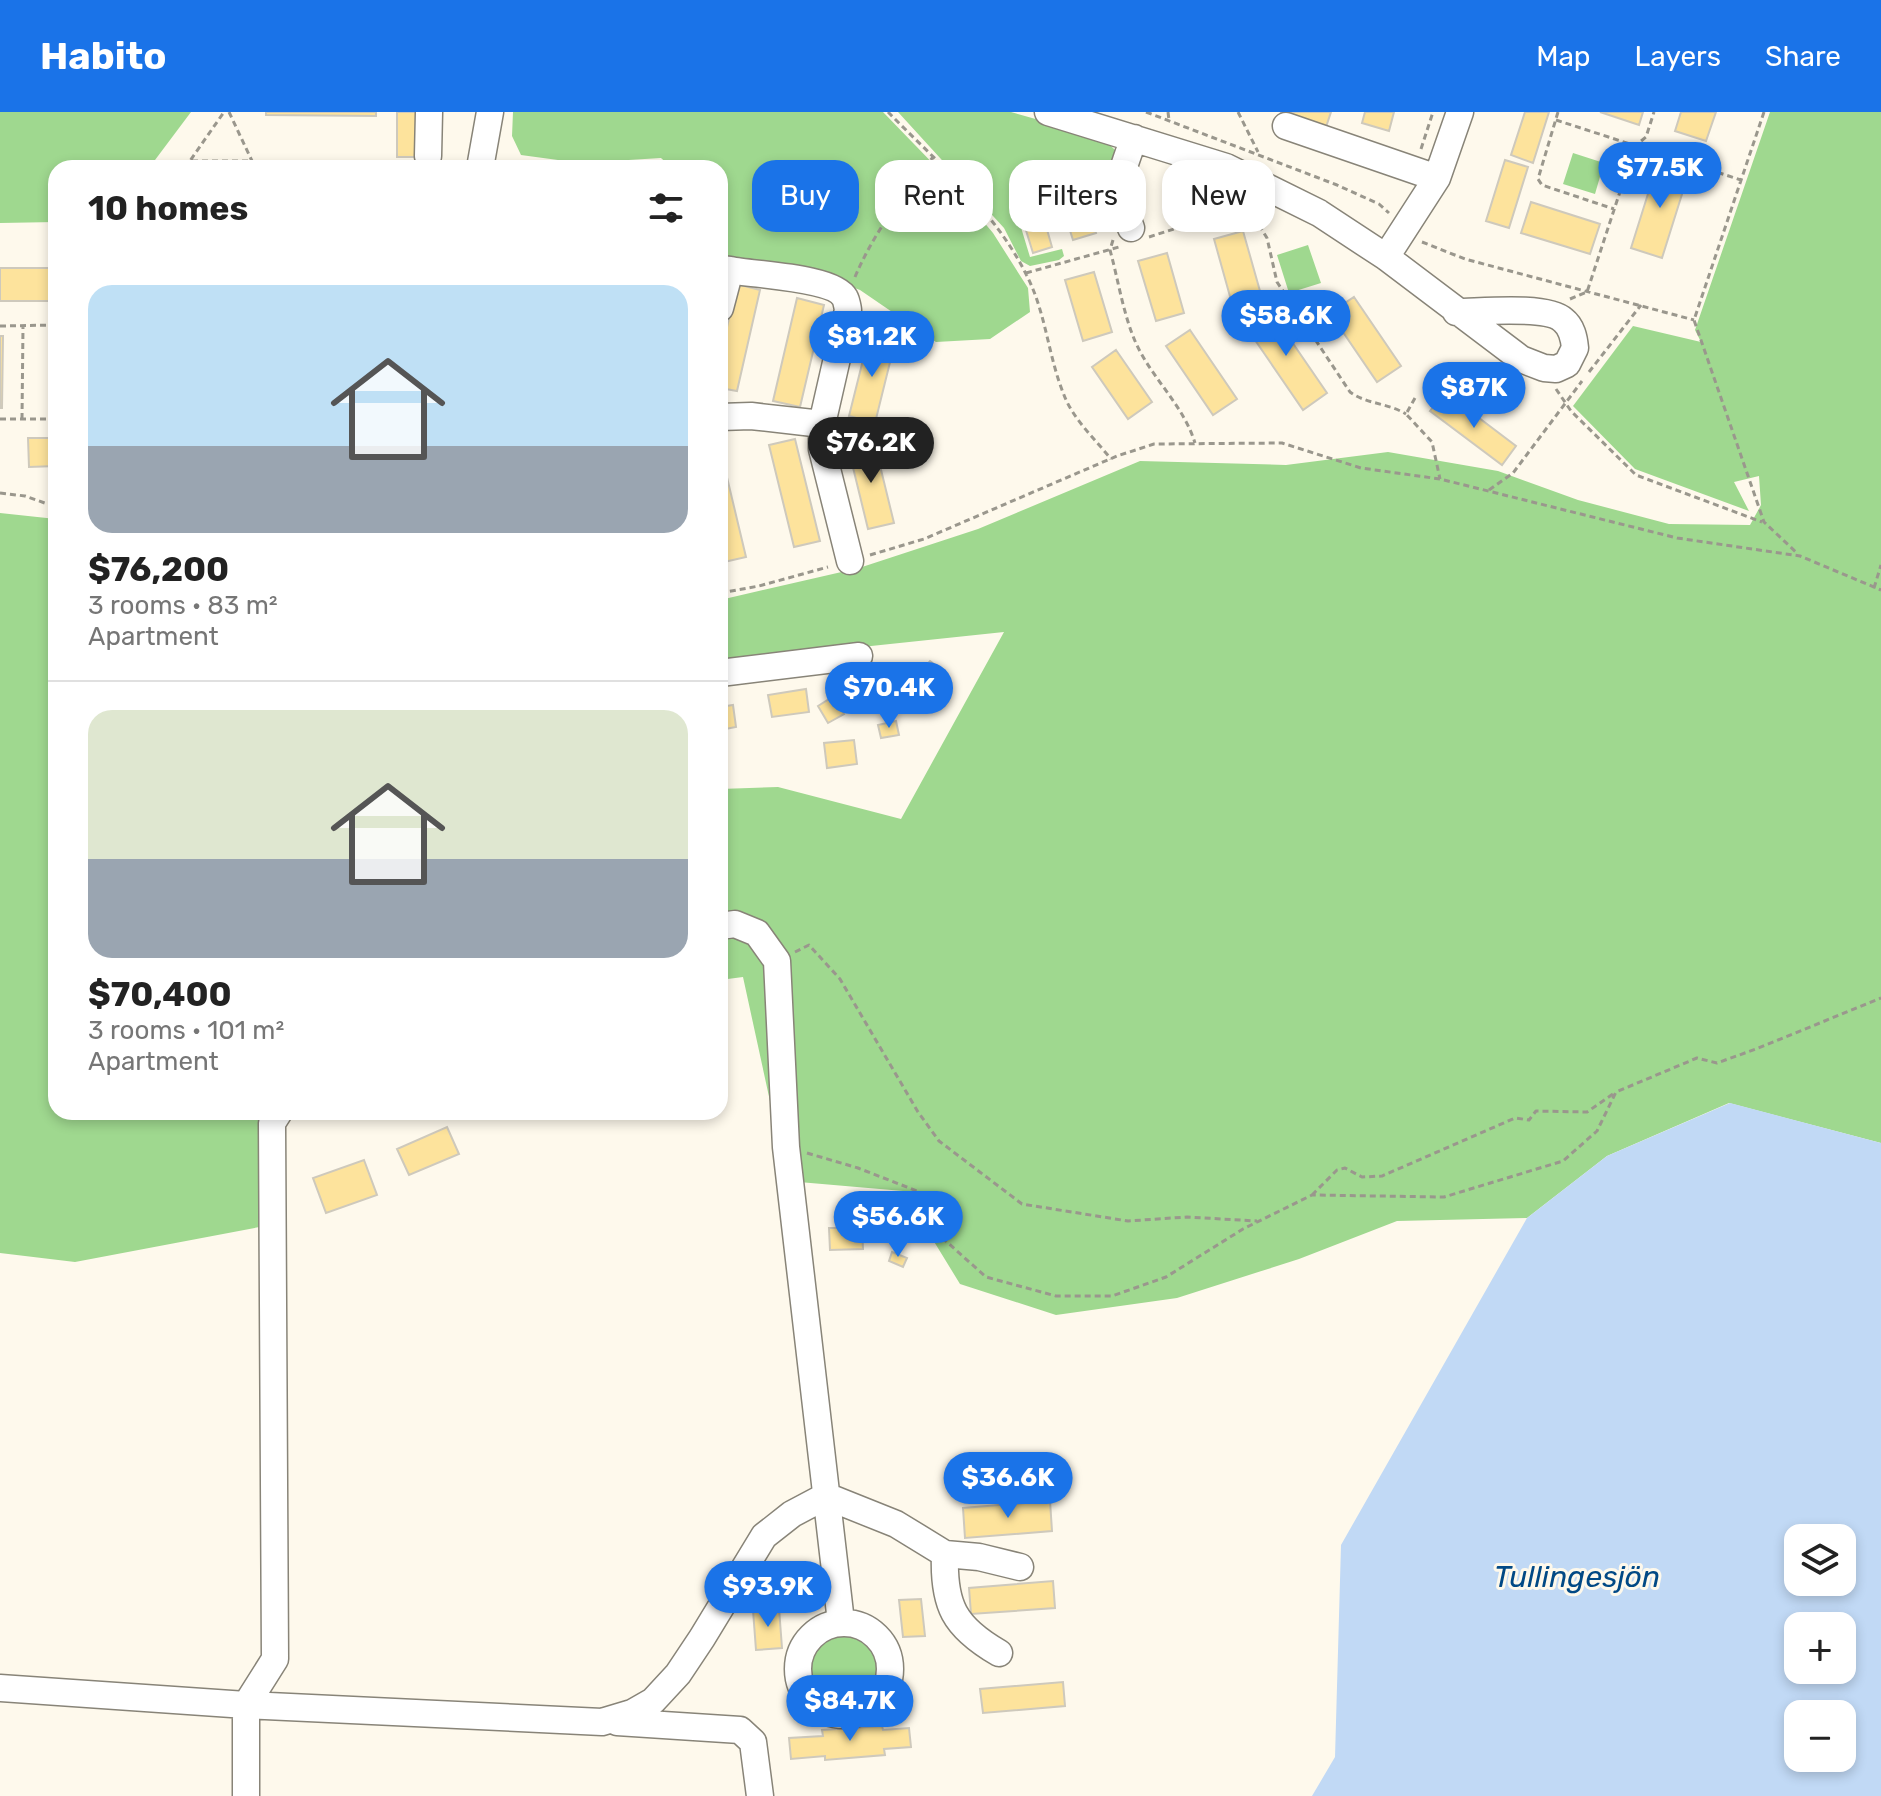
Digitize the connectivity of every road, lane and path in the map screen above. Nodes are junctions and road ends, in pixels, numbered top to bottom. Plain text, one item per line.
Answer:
1 (227, 112) edge
2 (429, 112) edge
3 (490, 112) edge
4 (888, 112) edge
5 (1048, 112) edge
6 (1168, 112) edge
7 (1238, 112) edge
8 (1433, 112) edge
9 (1460, 112) edge
10 (1558, 112) edge
11 (1654, 112) edge
12 (1764, 112) edge
13 (1169, 120) dead end
14 (1556, 120) junction
15 (1286, 126) dead end
16 (1134, 138) junction
17 (1635, 146) junction
18 (1258, 153) dead end
19 (428, 156) dead end
20 (933, 157) junction
21 (193, 160) edge
22 (251, 160) edge
23 (481, 160) edge
24 (1425, 175) junction
25 (1741, 180) junction
26 (1615, 209) junction
27 (1132, 238) junction
28 (1110, 250) junction
29 (1386, 257) junction
30 (728, 270) edge
31 (1026, 273) junction
32 (1587, 292) dead end
33 (846, 298) junction
34 (1456, 312) junction
35 (1694, 320) junction
36 (48, 325) edge
37 (0, 326) edge
38 (23, 326) junction
39 (1544, 368) junction
40 (1415, 398) dead end
41 (1564, 403) junction
42 (1406, 414) junction
43 (728, 417) edge
44 (0, 419) edge
45 (22, 419) junction
46 (48, 419) edge
47 (822, 424) junction
48 (1195, 443) junction
49 (1111, 459) junction
50 (1440, 479) junction
51 (1487, 491) junction
52 (0, 493) edge
53 (48, 504) edge
54 (1764, 522) junction
55 (1800, 556) junction
56 (850, 561) junction
57 (1881, 565) edge
58 (1874, 588) junction
59 (1881, 590) edge
60 (728, 592) edge
61 (859, 656) dead end
62 (728, 672) edge
63 (728, 925) edge
64 (777, 961) junction
65 (1881, 998) edge
66 (1616, 1092) junction
67 (274, 1120) edge
68 (786, 1147) junction
69 (1312, 1195) junction
70 (1259, 1221) junction
71 (826, 1496) junction
72 (945, 1554) junction
73 (1020, 1567) dead end
74 (841, 1622) dead end
75 (999, 1653) dead end
76 (672, 1680) junction
77 (0, 1688) edge
78 (246, 1705) junction
79 (602, 1722) junction
80 (687, 1725) junction
81 (246, 1796) edge
82 (760, 1796) edge

1 - 21 path
1 - 22 path
2 - 19 street
3 - 23 street
4 - 20 path
5 - 16 street
6 - 13 path
7 - 18 path
8 - 24 path
9 - 24 street
10 - 14 path
11 - 17 path
12 - 25 path
14 - 17 path
14 - 26 path
15 - 24 street
16 - 27 street
16 - 29 street
17 - 25 path
17 - 26 path
20 - 31 path
20 - 33 path
24 - 29 street
25 - 35 path
26 - 32 path
27 - 28 path
27 - 42 path
28 - 31 path
28 - 48 path
29 - 34 street
30 - 33 street
31 - 49 path
33 - 47 street
34 - 39 street
34 - 39 street
35 - 41 path
35 - 54 path
36 - 38 path
37 - 38 path
38 - 45 path
39 - 41 path
40 - 42 path
41 - 51 path
41 - 54 path
42 - 50 path
43 - 47 street
44 - 45 path
45 - 46 path
47 - 56 street
48 - 49 path
48 - 50 path
49 - 56 path
50 - 51 path
51 - 55 path
52 - 53 path
54 - 55 path
55 - 58 path
56 - 60 path
57 - 58 path
58 - 59 path
61 - 62 street
63 - 64 street
64 - 68 street
64 - 70 path
65 - 66 path
66 - 69 path
66 - 69 path
67 - 78 street
68 - 70 path
68 - 71 street
69 - 70 path
71 - 72 street
71 - 74 street
71 - 76 street
72 - 73 street
72 - 75 street
76 - 79 street
76 - 80 street
77 - 78 street
78 - 79 street
78 - 81 street
79 - 80 street
80 - 82 street

